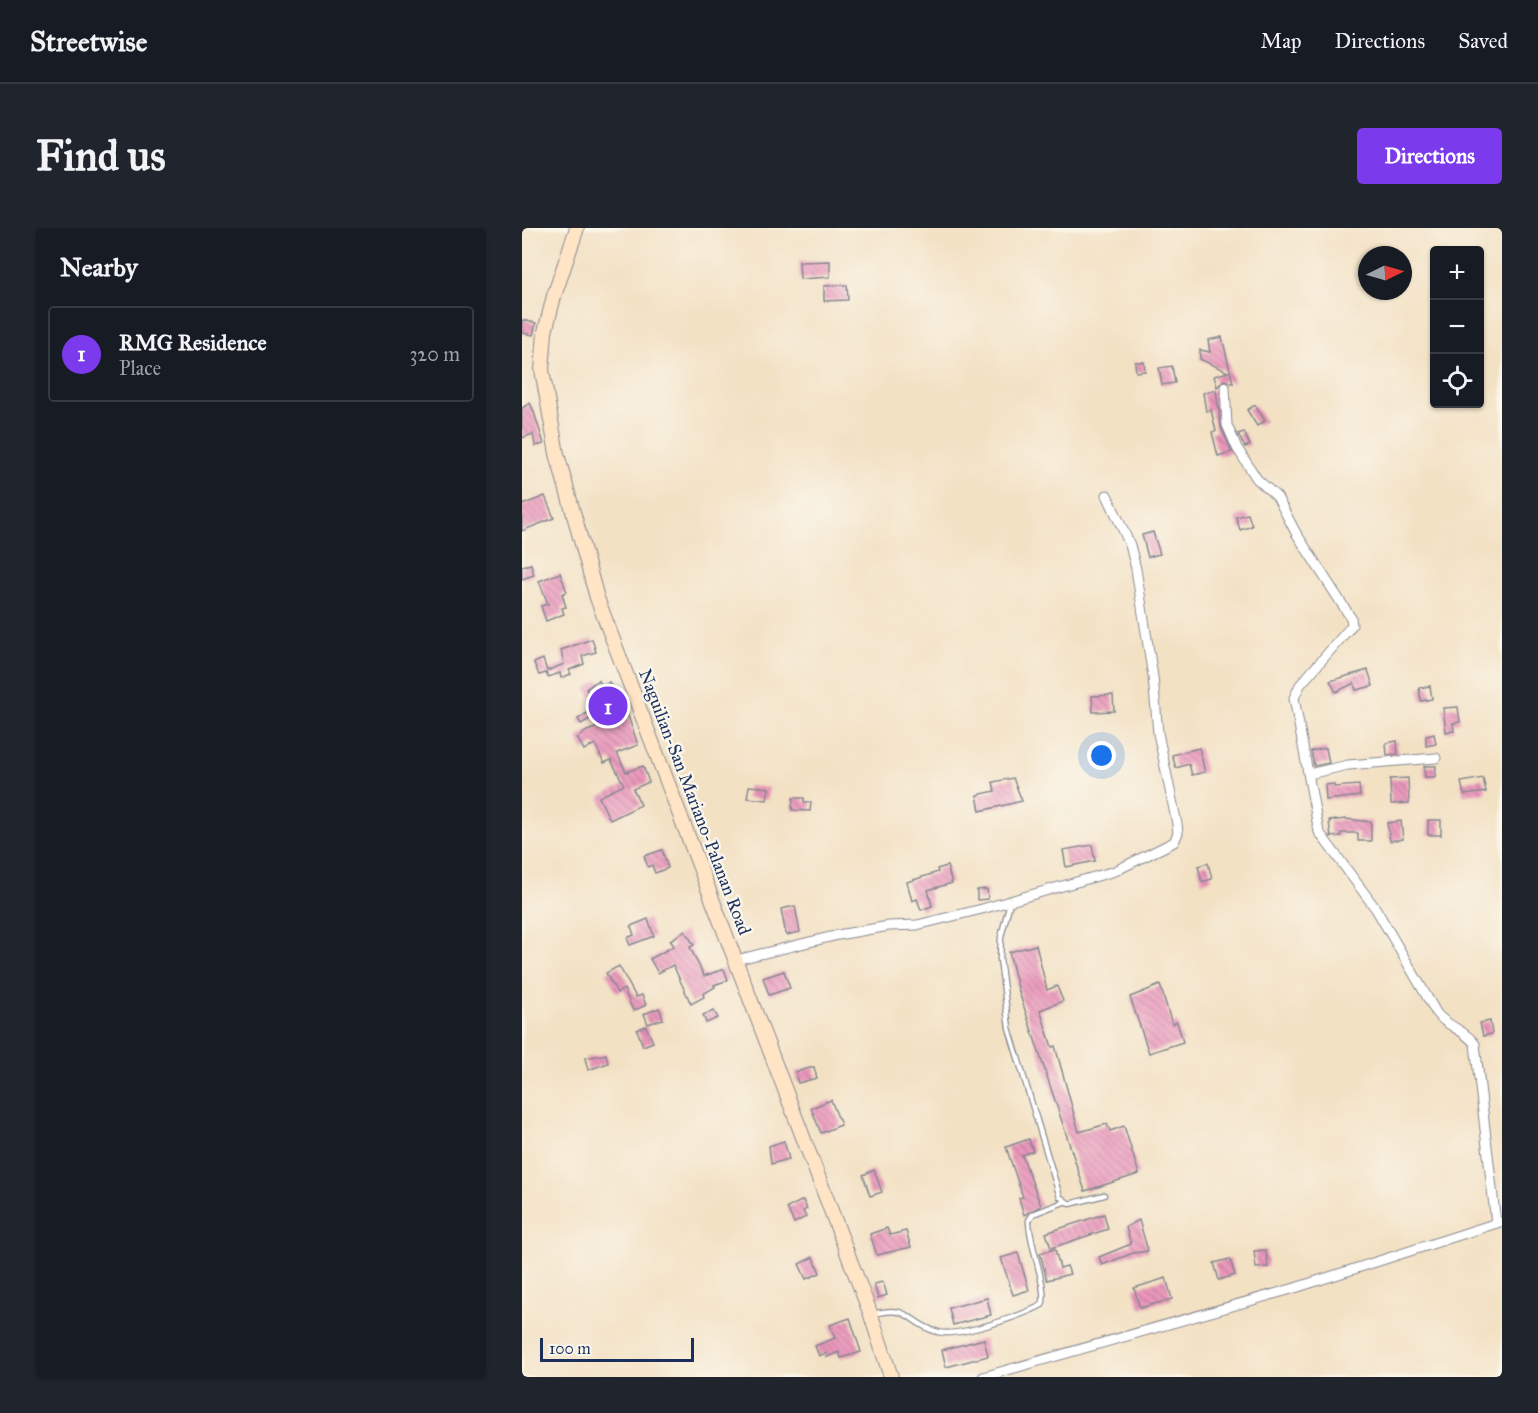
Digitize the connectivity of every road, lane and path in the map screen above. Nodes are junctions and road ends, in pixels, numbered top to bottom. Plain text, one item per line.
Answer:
1 (577, 228) edge
2 (1225, 387) dead end
3 (1107, 495) dead end
4 (1436, 758) dead end
5 (1309, 774) junction
6 (1010, 902) junction
7 (736, 960) junction
8 (1104, 1195) dead end
9 (1064, 1202) junction
10 (1499, 1222) edge
11 (871, 1315) junction
12 (891, 1377) edge
13 (983, 1377) edge

1 - 7 main road, Naguilian-San Mariano-Palanan Road
2 - 5 street
3 - 6 street
4 - 5 street
5 - 10 street
6 - 7 street
6 - 9 lane
7 - 11 main road, Naguilian-San Mariano-Palanan Road
8 - 9 lane
9 - 11 lane
10 - 13 street
11 - 12 main road, Naguilian-San Mariano-Palanan Road

